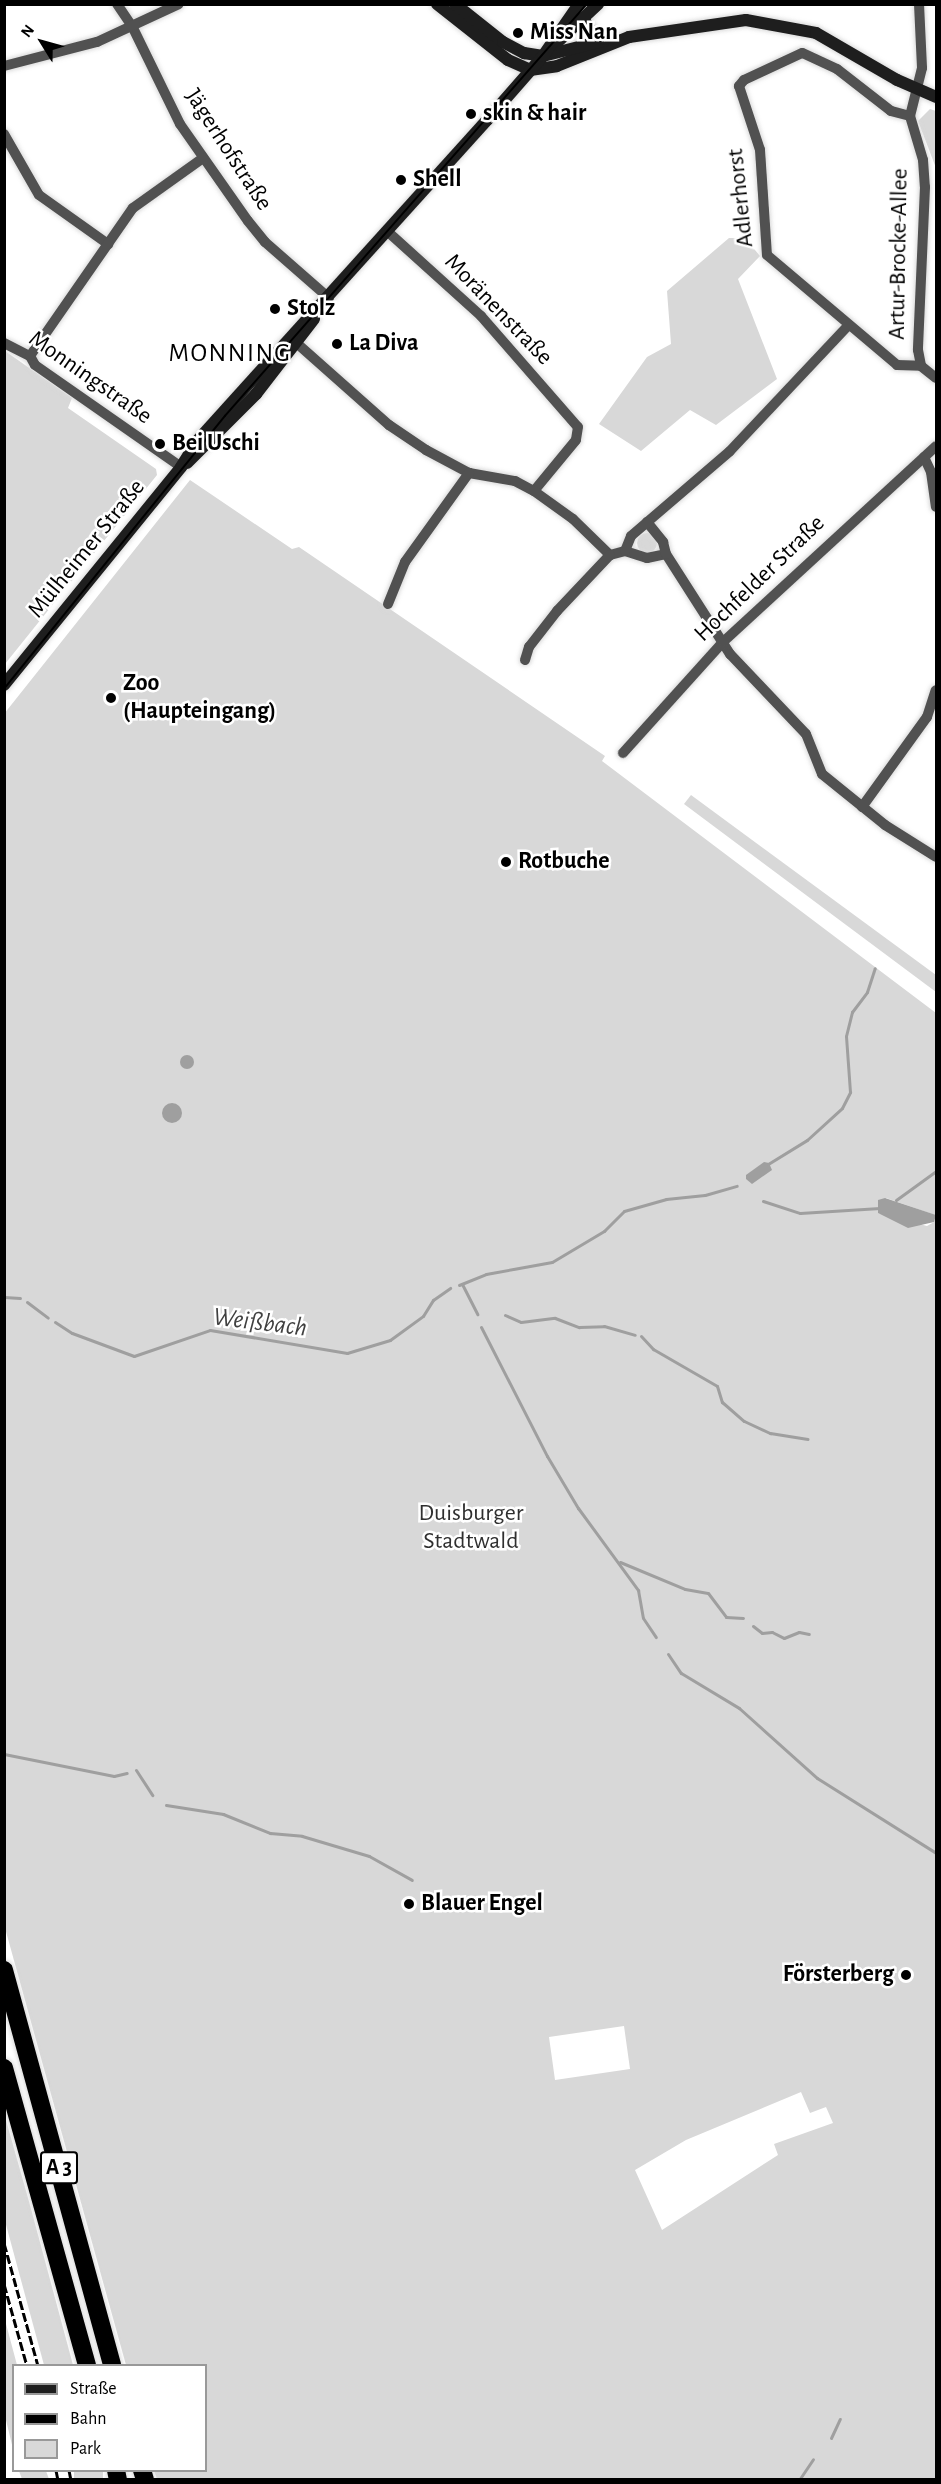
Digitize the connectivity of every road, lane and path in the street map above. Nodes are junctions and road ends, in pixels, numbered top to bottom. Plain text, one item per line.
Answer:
1 (117, 4) edge
2 (179, 4) edge
3 (437, 4) edge
4 (455, 4) edge
5 (579, 4) edge
6 (598, 4) edge
7 (919, 4) edge
8 (584, 20) junction
9 (133, 28) junction
10 (604, 39) junction
11 (620, 40) junction
12 (543, 56) junction
13 (4, 66) edge
14 (530, 70) junction
15 (917, 90) junction
16 (936, 97) edge
17 (910, 116) junction
18 (4, 134) edge
19 (203, 158) junction
20 (387, 231) junction
21 (108, 243) junction
22 (329, 298) junction
23 (848, 326) junction
24 (293, 340) junction
25 (4, 343) edge
26 (30, 356) junction
27 (921, 366) junction
28 (936, 378) edge
29 (936, 446) edge
30 (924, 457) junction
31 (181, 467) junction
32 (469, 473) junction
33 (534, 491) junction
34 (936, 507) edge
35 (647, 522) junction
36 (625, 551) junction
37 (666, 554) junction
38 (610, 555) junction
39 (388, 604) dead end
40 (723, 642) junction
41 (525, 660) dead end
42 (4, 685) edge
43 (936, 690) edge
44 (623, 753) dead end
45 (862, 807) junction
46 (936, 857) edge
47 (4, 1970) edge
48 (4, 2068) edge
49 (86, 2364) edge
50 (111, 2364) edge

1 - 9 street, Jägerhofstraße
2 - 9 street
3 - 14 main road
4 - 12 main road
5 - 12 main road
6 - 8 main road
7 - 15 street
8 - 10 main road
8 - 12 main road
9 - 13 street
9 - 19 street, Jägerhofstraße
10 - 11 main road
10 - 12 main road
11 - 14 main road
11 - 15 main road
12 - 14 main road, Mülheimer Straße
14 - 20 main road, Mülheimer Straße
15 - 16 main road
15 - 17 street
17 - 23 street, Adlerhorst
17 - 27 street, Artur-Brocke-Allee
18 - 21 street
19 - 21 street
19 - 22 street, Jägerhofstraße
20 - 22 main road, Mülheimer Straße
20 - 33 street, Moränenstraße
21 - 26 street
22 - 24 main road, Mülheimer Straße
23 - 27 street, Adlerhorst
23 - 35 street
24 - 31 main road, Mülheimer Straße
24 - 32 street
25 - 26 street, Monningstraße
26 - 31 street, Monningstraße
27 - 28 street, Artur-Brocke-Allee
29 - 30 street, Hochfelder Straße
30 - 34 street
30 - 40 street, Hochfelder Straße
31 - 42 main road, Mülheimer Straße
32 - 33 street
32 - 39 street
33 - 38 street
35 - 36 street
35 - 37 street
36 - 37 street
36 - 38 street
37 - 40 street
38 - 41 street
40 - 44 street, Hochfelder Straße
40 - 45 street
43 - 45 street
45 - 46 street
47 - 50 highway, A 3
48 - 49 highway, A 3

